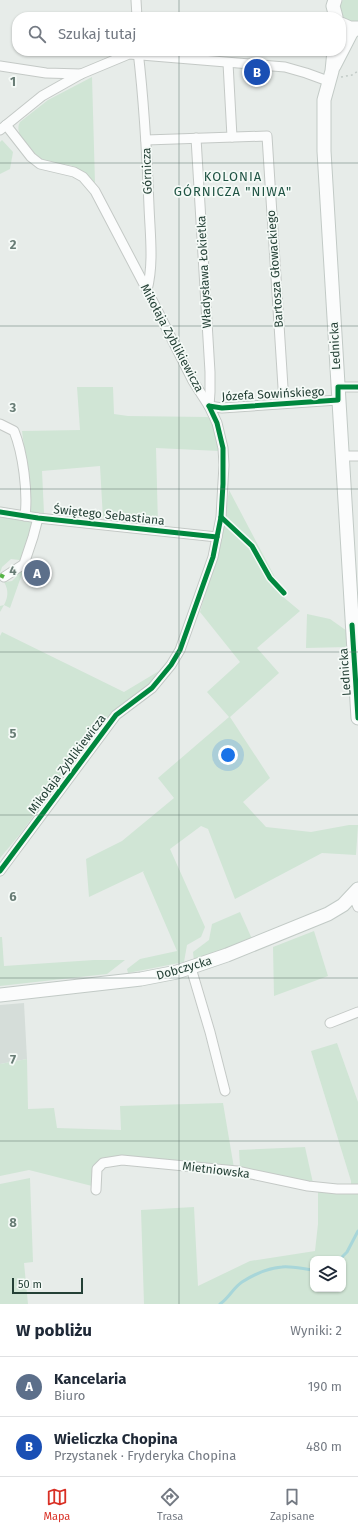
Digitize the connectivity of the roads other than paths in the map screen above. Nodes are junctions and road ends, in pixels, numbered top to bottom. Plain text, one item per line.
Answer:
1 (136, 0) edge
2 (136, 12) edge
3 (346, 26) edge
4 (356, 28) edge
5 (346, 45) edge
6 (123, 56) edge
7 (138, 56) edge
8 (165, 56) edge
9 (334, 56) edge
10 (341, 56) edge
11 (228, 63) junction
12 (0, 66) edge
13 (81, 74) junction
14 (333, 76) junction
15 (3, 128) edge
16 (232, 137) junction
17 (196, 138) junction
18 (146, 140) junction
19 (147, 290) junction
20 (358, 387) edge
21 (338, 393) junction
22 (284, 403) junction
23 (209, 406) junction
24 (0, 424) edge
25 (342, 456) junction
26 (358, 456) edge
27 (0, 512) edge
28 (25, 516) junction
29 (38, 518) junction
30 (217, 537) junction
31 (4, 577) dead end
32 (358, 718) edge
33 (0, 871) edge
34 (356, 892) edge
35 (358, 907) edge
36 (191, 968) junction
37 (0, 995) edge
38 (358, 1012) edge
39 (330, 1023) dead end
40 (225, 1091) dead end
41 (358, 1189) edge
42 (96, 1190) dead end

1 - 2 street
3 - 4 main road
4 - 5 main road, Lednicka
6 - 13 street
7 - 18 street, Górnicza
8 - 11 street
9 - 14 main road, Lednicka
10 - 14 main road, Lednicka
11 - 14 street
11 - 16 street
12 - 13 street
13 - 15 street
14 - 21 main road, Lednicka
15 - 19 street, Mikołaja Zyblikiewicza
16 - 17 street, Bartosza Głowackiego
16 - 22 street, Bartosza Głowackiego
17 - 18 street, Bartosza Głowackiego
17 - 23 street, Władysława Łokietka
18 - 19 street, Górnicza
19 - 23 street, Mikołaja Zyblikiewicza
20 - 21 street, Józefa Sowińskiego
21 - 22 street, Józefa Sowińskiego
21 - 25 main road, Lednicka
22 - 23 street, Józefa Sowińskiego
23 - 30 street, Mikołaja Zyblikiewicza
24 - 28 street
25 - 26 street
25 - 32 main road, Lednicka
27 - 28 street, Świętego Sebastiana
28 - 29 street, Świętego Sebastiana
29 - 30 street, Świętego Sebastiana
29 - 31 street
30 - 33 street, Mikołaja Zyblikiewicza
34 - 35 street
34 - 36 main road, Dobczycka
36 - 37 main road, Dobczycka
36 - 40 street
38 - 39 street
41 - 42 street, Mietniowska

